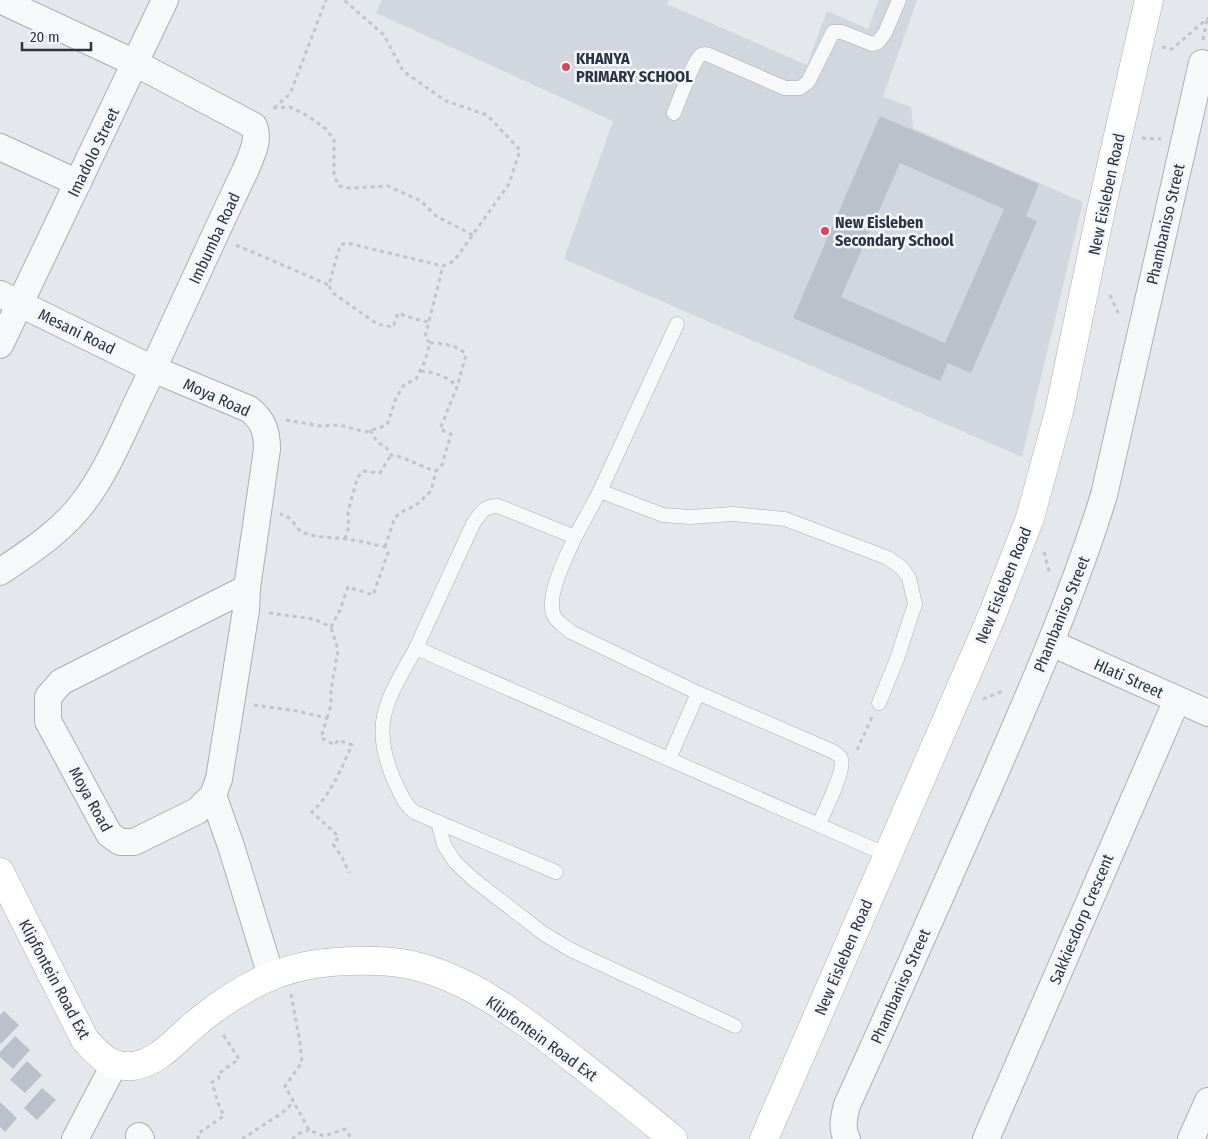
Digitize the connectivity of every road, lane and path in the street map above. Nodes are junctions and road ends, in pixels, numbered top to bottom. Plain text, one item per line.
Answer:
1 (0, 0) edge
2 (166, 0) edge
3 (326, 0) edge
4 (344, 0) edge
5 (899, 0) edge
6 (1149, 0) edge
7 (1208, 18) edge
8 (1162, 47) dead end
9 (135, 63) junction
10 (1202, 63) dead end
11 (274, 108) junction
12 (674, 113) dead end
13 (1199, 118) edge
14 (254, 126) junction
15 (0, 147) edge
16 (78, 183) junction
17 (473, 234) junction
18 (214, 235) junction
19 (443, 266) junction
20 (329, 286) junction
21 (10, 299) edge
22 (429, 322) junction
23 (677, 324) dead end
24 (430, 343) junction
25 (0, 345) edge
26 (153, 369) junction
27 (420, 371) junction
28 (457, 387) junction
29 (261, 419) junction
30 (370, 430) junction
31 (391, 455) junction
32 (436, 470) junction
33 (600, 491) junction
34 (258, 509) junction
35 (574, 537) junction
36 (345, 538) junction
37 (385, 547) junction
38 (0, 572) edge
39 (246, 599) junction
40 (331, 627) junction
41 (1051, 643) junction
42 (416, 648) junction
43 (698, 693) junction
44 (232, 698) junction
45 (1177, 700) junction
46 (879, 703) joint
47 (1208, 713) edge
48 (327, 718) junction
49 (669, 759) junction
50 (842, 761) junction
51 (213, 795) junction
52 (438, 822) junction
53 (819, 824) junction
54 (887, 855) junction
55 (0, 872) edge
56 (556, 872) dead end
57 (349, 873) dead end
58 (278, 974) junction
59 (208, 1013) junction
60 (735, 1026) dead end
61 (114, 1064) junction
62 (1208, 1101) edge
63 (294, 1102) junction
64 (309, 1130) junction
65 (324, 1138) edge
66 (75, 1139) edge
67 (197, 1139) edge
68 (242, 1139) edge
69 (292, 1139) edge
70 (352, 1139) edge
71 (673, 1139) edge
72 (764, 1139) edge
73 (846, 1139) edge
74 (986, 1139) edge
75 (1191, 1139) edge

1 - 9 street
2 - 9 street, Imadolo Street
3 - 11 path
4 - 17 path
5 - 12 lane
6 - 54 main road, New Eisleben Road
7 - 8 path
9 - 14 street
9 - 16 street, Imadolo Street
10 - 13 street, Phambaniso Street
11 - 14 path
11 - 17 path
13 - 41 street, Phambaniso Street
14 - 18 street, Imbumba Road
15 - 16 street
16 - 21 street, Imadolo Street
17 - 19 path
18 - 20 path
18 - 26 street, Imbumba Road
19 - 20 path
19 - 22 path
20 - 22 path
21 - 25 street, Imadolo Street
21 - 26 street, Mesani Road
22 - 24 path
23 - 33 lane
24 - 27 path
24 - 28 path
26 - 29 street, Moya Road
26 - 38 street, Imbumba Road
27 - 28 path
27 - 30 path
28 - 32 path
29 - 30 path
29 - 34 street, Moya Road
30 - 31 path
31 - 32 path
31 - 36 path
32 - 37 path
33 - 35 lane
33 - 46 lane
34 - 36 path
34 - 39 street, Moya Road
35 - 42 lane
35 - 43 lane
36 - 37 path
37 - 40 path
39 - 40 path
39 - 44 street, Moya Road
39 - 51 street, Moya Road
40 - 48 path
41 - 45 street, Hlati Street
41 - 73 street, Phambaniso Street
42 - 49 lane
42 - 52 lane
43 - 49 lane
43 - 50 lane
44 - 48 path
44 - 51 street, Moya Road
45 - 47 street, Hlati Street
45 - 74 street, Sakkiesdorp Crescent
46 - 50 path
48 - 57 path
49 - 53 lane
50 - 53 lane
51 - 58 street
52 - 56 lane
52 - 60 lane
53 - 54 lane
54 - 72 main road, New Eisleben Road
55 - 61 main road, Klipfontein Road Ext
58 - 59 main road, Klipfontein Road Ext
58 - 63 path
58 - 71 main road, Klipfontein Road Ext
59 - 61 main road, Klipfontein Road Ext
59 - 67 path
61 - 66 street
62 - 75 street
63 - 64 path
63 - 68 path
64 - 65 path
64 - 69 path
65 - 70 path

